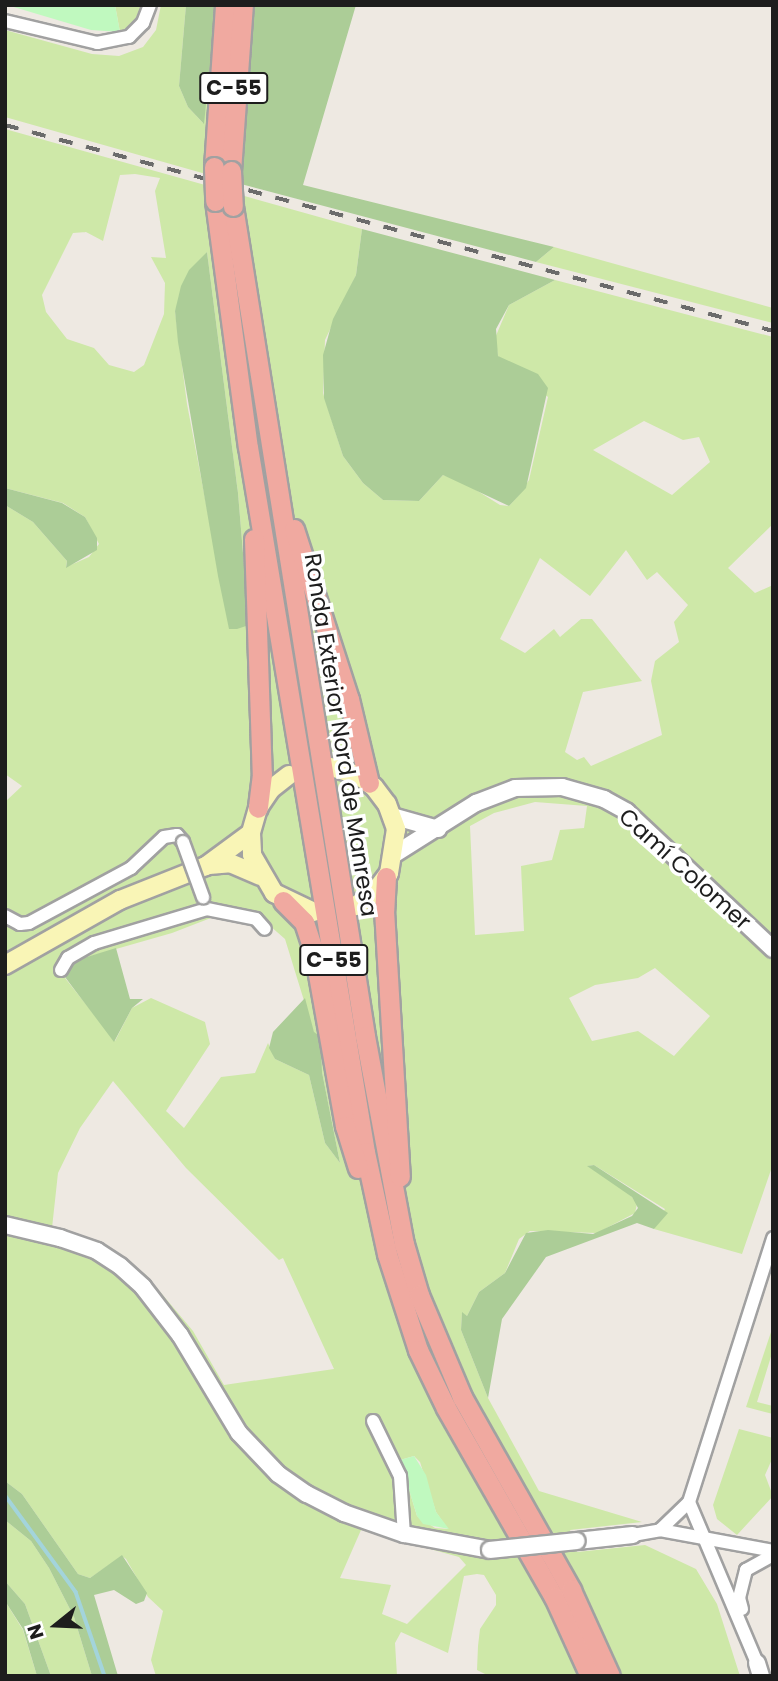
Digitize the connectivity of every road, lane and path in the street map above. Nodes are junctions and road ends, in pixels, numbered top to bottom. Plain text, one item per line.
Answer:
1 (150, 5) edge
2 (225, 5) edge
3 (243, 5) edge
4 (5, 21) edge
5 (222, 169) junction
6 (224, 203) junction
7 (267, 429) junction
8 (254, 485) junction
9 (331, 767) dead end
10 (289, 775) dead end
11 (369, 783) junction
12 (258, 808) junction
13 (393, 816) junction
14 (438, 830) junction
15 (251, 833) junction
16 (395, 854) junction
17 (206, 866) junction
18 (260, 876) junction
19 (386, 877) junction
20 (283, 901) junction
21 (205, 903) junction
22 (355, 906) dead end
23 (314, 912) dead end
24 (5, 916) edge
25 (265, 929) dead end
26 (773, 949) edge
27 (5, 965) edge
28 (61, 970) dead end
29 (5, 1225) edge
30 (773, 1238) edge
31 (404, 1244) junction
32 (387, 1254) junction
33 (767, 1272) edge
34 (373, 1421) dead end
35 (689, 1502) junction
36 (660, 1530) junction
37 (404, 1534) junction
38 (633, 1535) joint
39 (704, 1539) junction
40 (773, 1553) edge
41 (759, 1670) edge
42 (590, 1676) edge
43 (610, 1676) edge

1 - 4 street
2 - 5 highway, Ronda Exterior Nord de Manresa / C-55
3 - 5 highway, Ronda Exterior Nord de Manresa / C-55
5 - 6 highway, Ronda Exterior Nord de Manresa / C-55, bridge
6 - 7 highway, Ronda Exterior Nord de Manresa / C-55
6 - 8 highway, Ronda Exterior Nord de Manresa / C-55
7 - 11 highway
7 - 31 highway, Ronda Exterior Nord de Manresa / C-55
8 - 12 highway
8 - 32 highway, Ronda Exterior Nord de Manresa / C-55
9 - 11 main road
10 - 12 main road
11 - 13 main road
12 - 15 main road
13 - 14 street
13 - 16 main road
14 - 16 street, Camí Colomer
14 - 26 street, Camí Colomer
15 - 17 main road
15 - 18 main road
16 - 19 main road
17 - 18 main road
17 - 27 main road
18 - 20 main road
19 - 22 main road
19 - 31 highway
20 - 23 main road
20 - 32 highway
21 - 24 street, bridge
21 - 25 street
21 - 28 street
29 - 37 street
30 - 33 street
31 - 43 highway, Ronda Exterior Nord de Manresa / C-55
32 - 42 highway, Ronda Exterior Nord de Manresa / C-55
33 - 35 street
34 - 37 street
35 - 36 street
35 - 39 street
36 - 38 street
36 - 39 street
37 - 38 street, bridge
39 - 40 street
39 - 41 street
40 - 41 street

